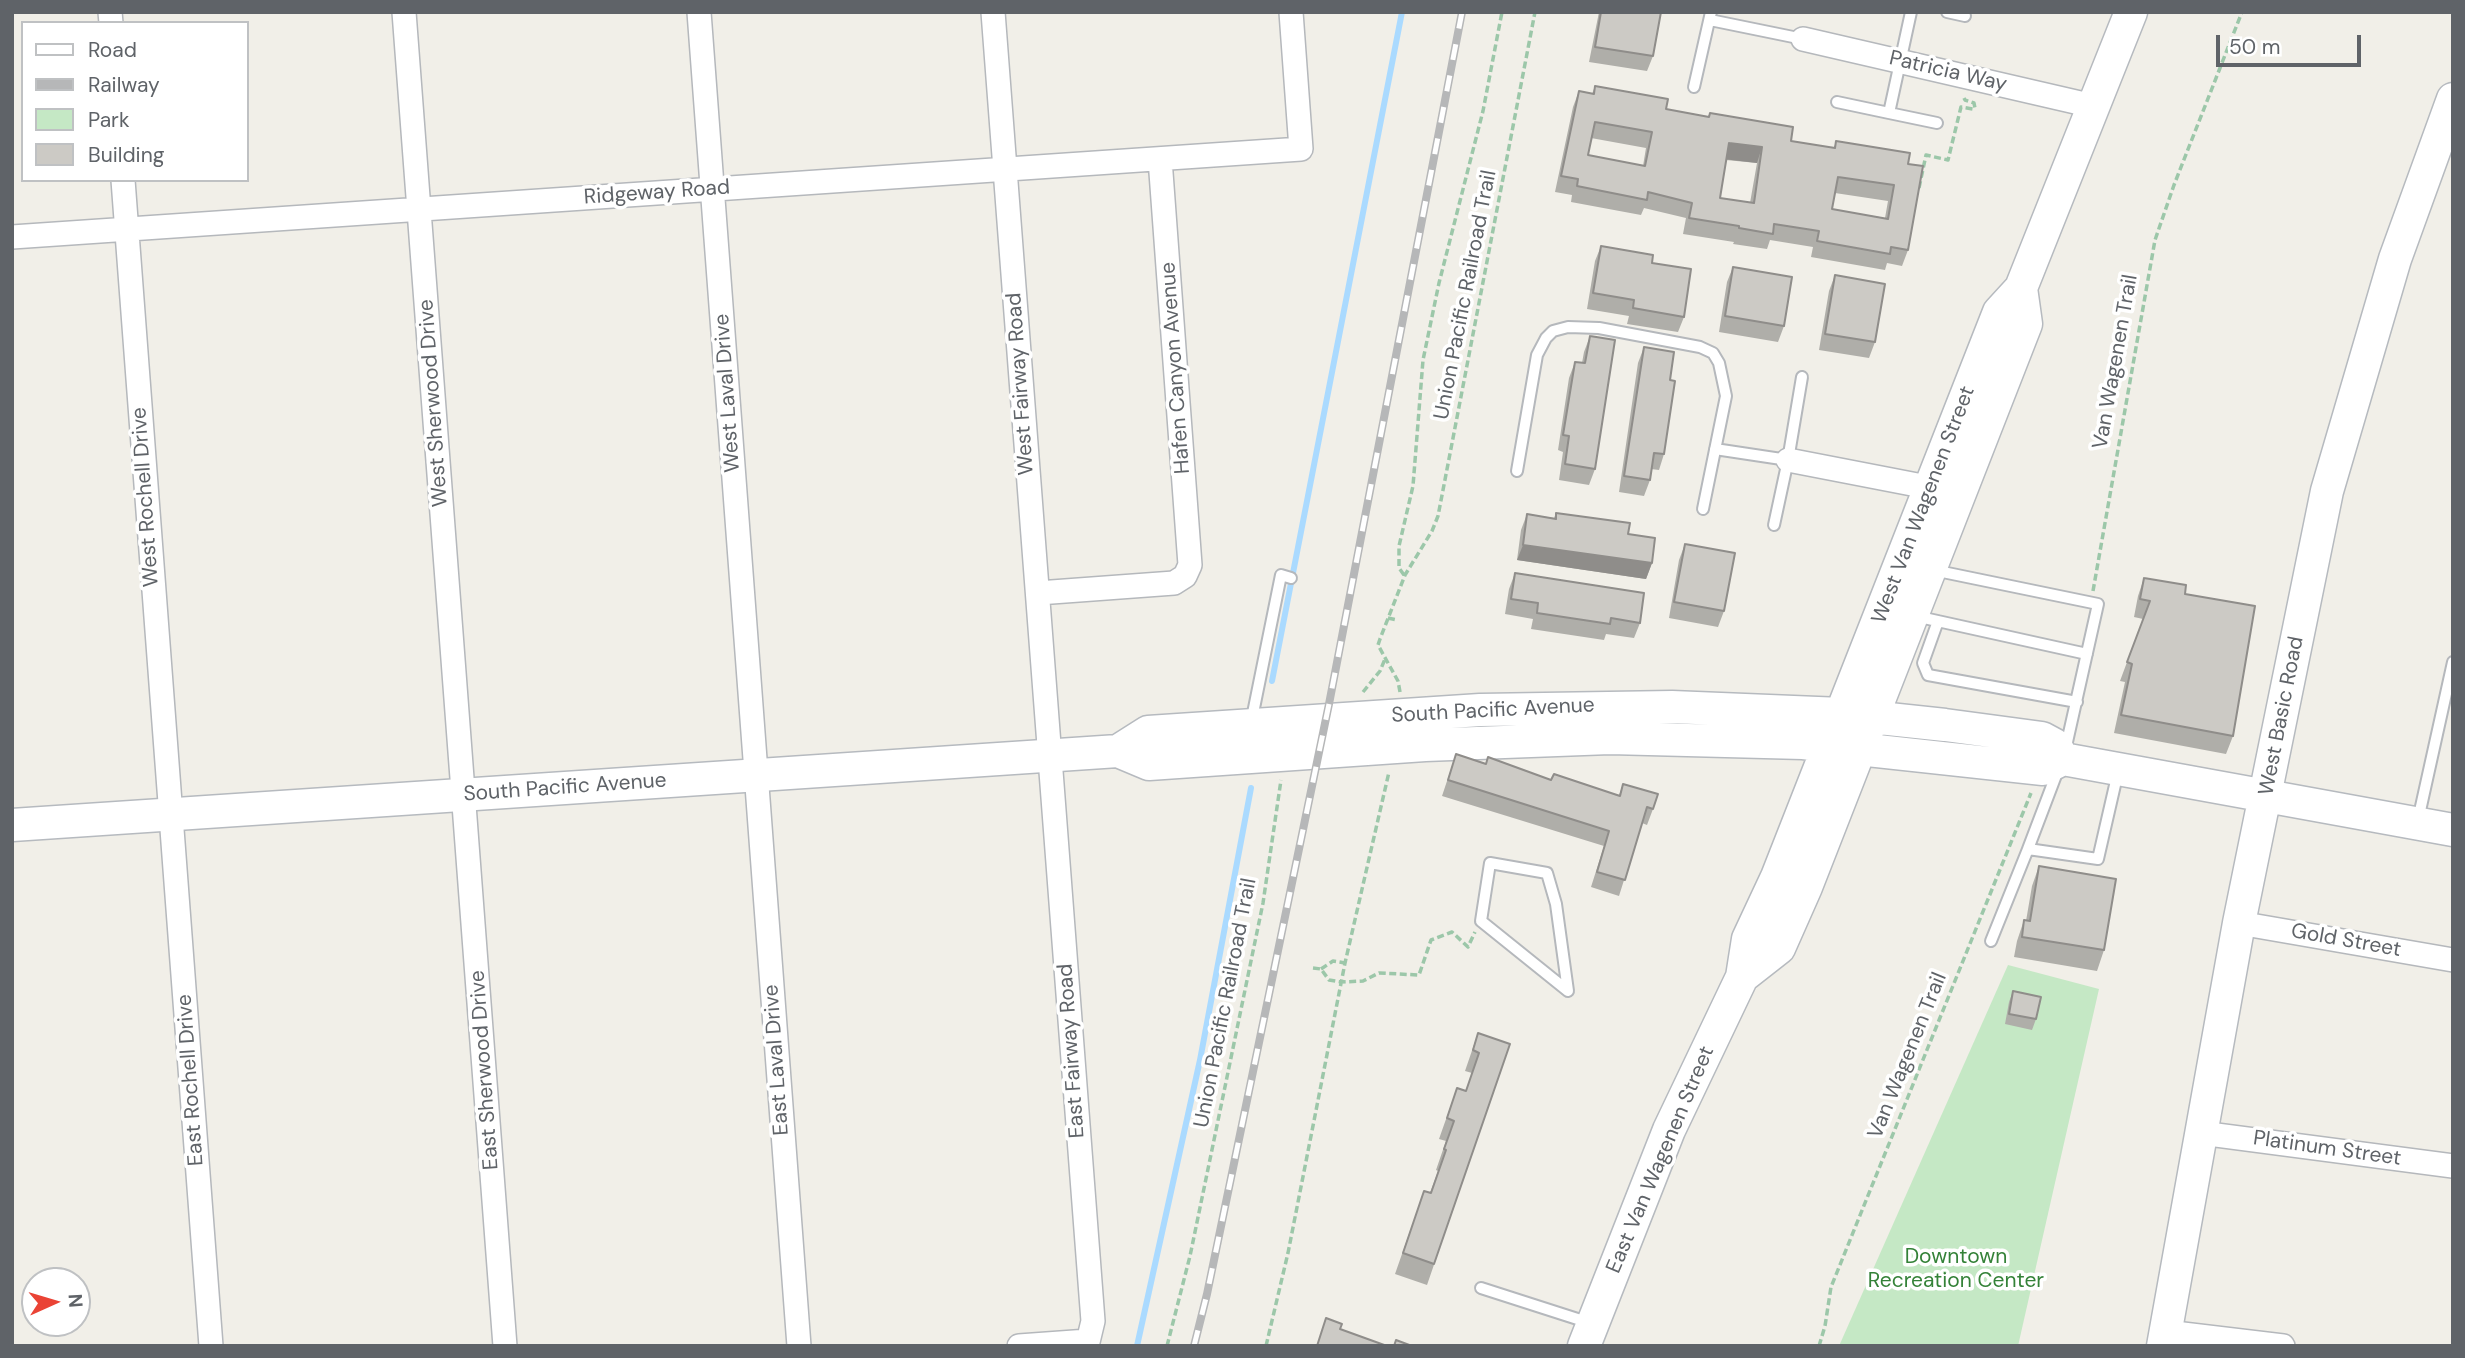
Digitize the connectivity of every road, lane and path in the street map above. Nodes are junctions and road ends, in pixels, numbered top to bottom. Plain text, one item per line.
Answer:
1 (404, 12) edge
2 (699, 12) edge
3 (993, 12) edge
4 (1291, 12) edge
5 (1502, 12) edge
6 (1535, 12) edge
7 (1911, 12) edge
8 (1947, 12) edge
9 (2131, 12) edge
10 (2242, 12) edge
11 (1710, 16) edge
12 (1965, 16) dead end
13 (1803, 39) joint
14 (1900, 61) junction
15 (1694, 88) dead end
16 (1965, 95) dead end
17 (2453, 99) edge
18 (1838, 102) dead end
19 (2093, 106) junction
20 (1889, 113) junction
21 (1937, 124) dead end
22 (1160, 159) junction
23 (1005, 170) junction
24 (123, 182) edge
25 (712, 190) junction
26 (1919, 190) edge
27 (419, 209) junction
28 (126, 229) junction
29 (12, 237) edge
30 (1802, 377) dead end
31 (1715, 449) junction
32 (1788, 460) junction
33 (1517, 471) dead end
34 (1945, 491) junction
35 (1703, 509) dead end
36 (1774, 525) dead end
37 (1930, 569) junction
38 (1405, 575) junction
39 (1292, 578) dead end
40 (1038, 593) junction
41 (2095, 603) junction
42 (1388, 618) junction
43 (1925, 619) junction
44 (1397, 620) dead end
45 (2087, 654) junction
46 (1385, 659) junction
47 (2453, 662) edge
48 (1362, 693) dead end
49 (2077, 702) junction
50 (1400, 715) junction
51 (1251, 726) junction
52 (1836, 729) junction
53 (1867, 732) junction
54 (1394, 748) junction
55 (1118, 751) junction
56 (1050, 755) junction
57 (2063, 758) junction
58 (2118, 769) junction
59 (1282, 772) dead end
60 (756, 775) junction
61 (2036, 782) dead end
62 (464, 795) junction
63 (2266, 796) junction
64 (170, 814) junction
65 (2417, 824) junction
66 (12, 825) edge
67 (2453, 830) edge
68 (2028, 849) junction
69 (1481, 921) junction
70 (2239, 923) junction
71 (1991, 941) dead end
72 (2453, 960) edge
73 (1345, 963) junction
74 (1313, 968) dead end
75 (1321, 969) junction
76 (1742, 977) junction
77 (1342, 982) junction
78 (2201, 1133) junction
79 (2453, 1166) edge
80 (1481, 1289) dead end
81 (1588, 1335) edge
82 (2164, 1339) edge
83 (1087, 1343) edge
84 (211, 1346) edge
85 (505, 1346) edge
86 (799, 1346) edge
87 (1019, 1346) edge
88 (1167, 1346) edge
89 (1266, 1346) edge
90 (1819, 1346) edge
91 (2283, 1346) edge

1 - 27 street, West Sherwood Drive
2 - 25 street, West Laval Drive
3 - 23 street, West Fairway Road
4 - 22 street, Ridgeway Road
5 - 38 path, Union Pacific Railroad Trail
6 - 38 path, Union Pacific Railroad Trail
7 - 14 lane
8 - 12 lane
9 - 19 street, West Van Wagenen Street
10 - 41 path, Van Wagenen Trail
11 - 13 lane
11 - 15 lane
13 - 14 street, Patricia Way
14 - 19 street, Patricia Way
14 - 20 lane
16 - 26 path
17 - 63 street, West Basic Road
18 - 20 lane
19 - 34 street, West Van Wagenen Street
20 - 21 lane
22 - 23 street, Ridgeway Road
22 - 40 street, Hafen Canyon Avenue
23 - 25 street, Ridgeway Road
23 - 40 street, West Fairway Road
24 - 28 street, West Rochell Drive
25 - 27 street, Ridgeway Road
25 - 60 street, West Laval Drive
27 - 28 street, Ridgeway Road
27 - 62 street, West Sherwood Drive
28 - 29 street, Ridgeway Road
28 - 64 street, West Rochell Drive
30 - 32 lane
31 - 32 lane
31 - 33 lane
31 - 35 lane
32 - 34 street
32 - 36 lane
34 - 37 street, West Van Wagenen Street
34 - 52 street, West Van Wagenen Street
37 - 41 lane
37 - 43 street, West Van Wagenen Street
38 - 42 path, Union Pacific Railroad Trail
39 - 51 lane
40 - 56 street, West Fairway Road
41 - 45 lane
42 - 44 path
42 - 46 path, Union Pacific Railroad Trail
43 - 45 lane
43 - 49 lane
43 - 53 street, West Van Wagenen Street
45 - 49 lane
46 - 48 path
46 - 50 path, Union Pacific Railroad Trail
47 - 65 lane
49 - 57 lane
50 - 51 street, South Pacific Avenue
50 - 52 street, South Pacific Avenue
51 - 55 street, South Pacific Avenue
52 - 53 street, South Pacific Avenue
52 - 54 street, South Pacific Avenue
52 - 76 street, East Van Wagenen Street
53 - 57 street, South Pacific Avenue
53 - 76 street, East Van Wagenen Street
54 - 55 street, South Pacific Avenue
54 - 73 path
55 - 56 street, South Pacific Avenue
56 - 60 street, South Pacific Avenue
56 - 83 street, East Fairway Road
57 - 58 street
57 - 68 lane
58 - 63 street
58 - 68 lane
59 - 88 path, Union Pacific Railroad Trail
60 - 62 street, South Pacific Avenue
60 - 86 street, East Laval Drive
61 - 90 path, Van Wagenen Trail
62 - 64 street, South Pacific Avenue
62 - 85 street, East Sherwood Drive
63 - 65 street
63 - 70 street, West Basic Road
64 - 66 street, South Pacific Avenue
64 - 84 street, East Rochell Drive
65 - 67 street
68 - 71 lane
69 - 69 lane
69 - 77 path
70 - 72 street, Gold Street
70 - 78 street, West Basic Road
73 - 75 path
73 - 77 path
74 - 75 path
75 - 77 path
76 - 81 street, East Van Wagenen Street
77 - 89 path
78 - 79 street, Platinum Street
78 - 82 street, West Basic Road
80 - 81 lane
82 - 91 street
83 - 87 street

